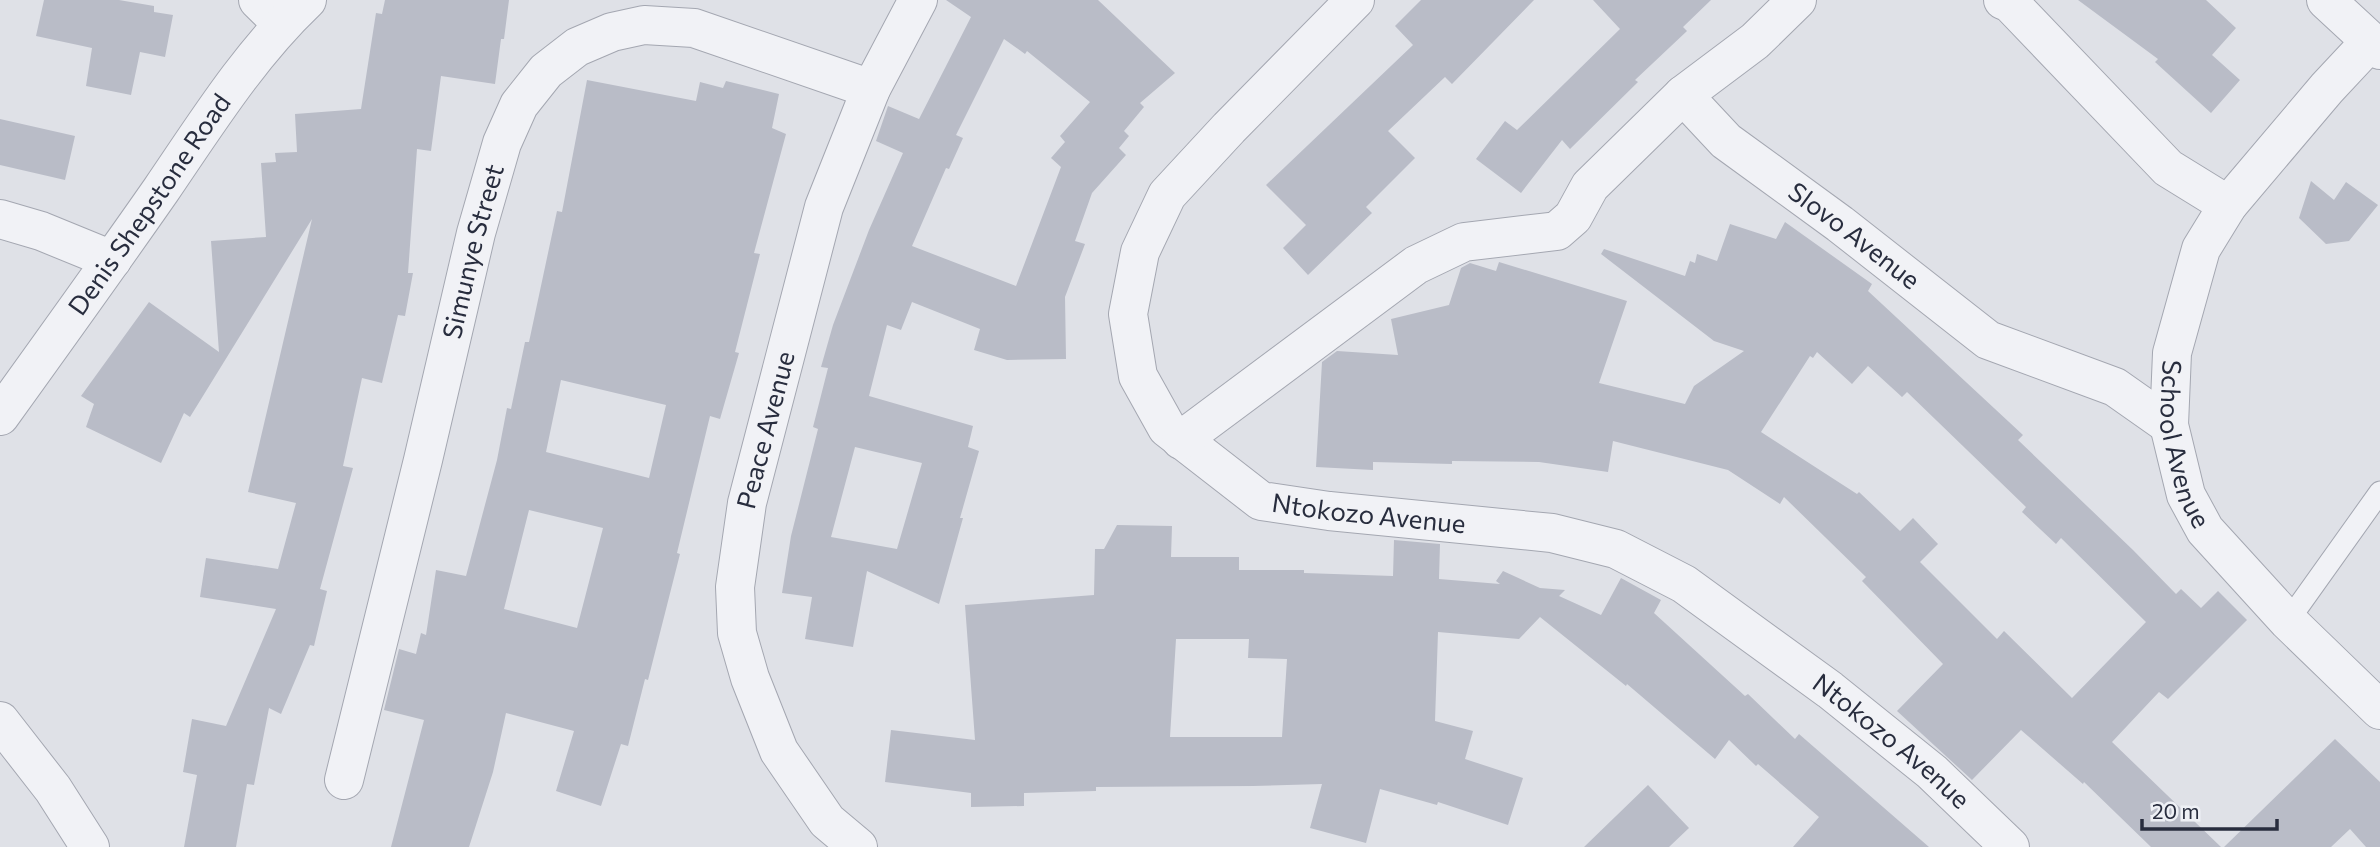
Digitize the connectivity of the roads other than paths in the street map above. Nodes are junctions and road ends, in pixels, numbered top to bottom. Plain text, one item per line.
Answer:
1 (918, 0) edge
2 (1355, 0) edge
3 (1797, 0) edge
4 (2003, 0) edge
5 (2326, 0) edge
6 (282, 8) edge
7 (2375, 46) edge
8 (871, 89) junction
9 (1683, 95) junction
10 (2228, 205) junction
11 (0, 219) edge
12 (112, 260) junction
13 (0, 416) edge
14 (2169, 425) junction
15 (1181, 440) junction
16 (2380, 492) edge
17 (2288, 621) junction
18 (2380, 710) edge
19 (0, 721) edge
20 (344, 780) dead end
21 (90, 847) edge
22 (858, 847) edge
23 (2010, 847) edge

1 - 8 street, Peace Avenue
2 - 15 street, Ntokozo Avenue
3 - 9 street
4 - 10 street
5 - 7 street
6 - 12 street, Denis Shepstone Road
7 - 10 street, School Avenue
8 - 20 street, Simunye Street
8 - 22 street, Peace Avenue
9 - 14 street, Slovo Avenue
9 - 15 street
10 - 14 street, School Avenue
11 - 12 street
12 - 13 street, Denis Shepstone Road
14 - 17 street, School Avenue
15 - 23 street, Ntokozo Avenue
16 - 17 lane
17 - 18 street, School Avenue
19 - 21 street

